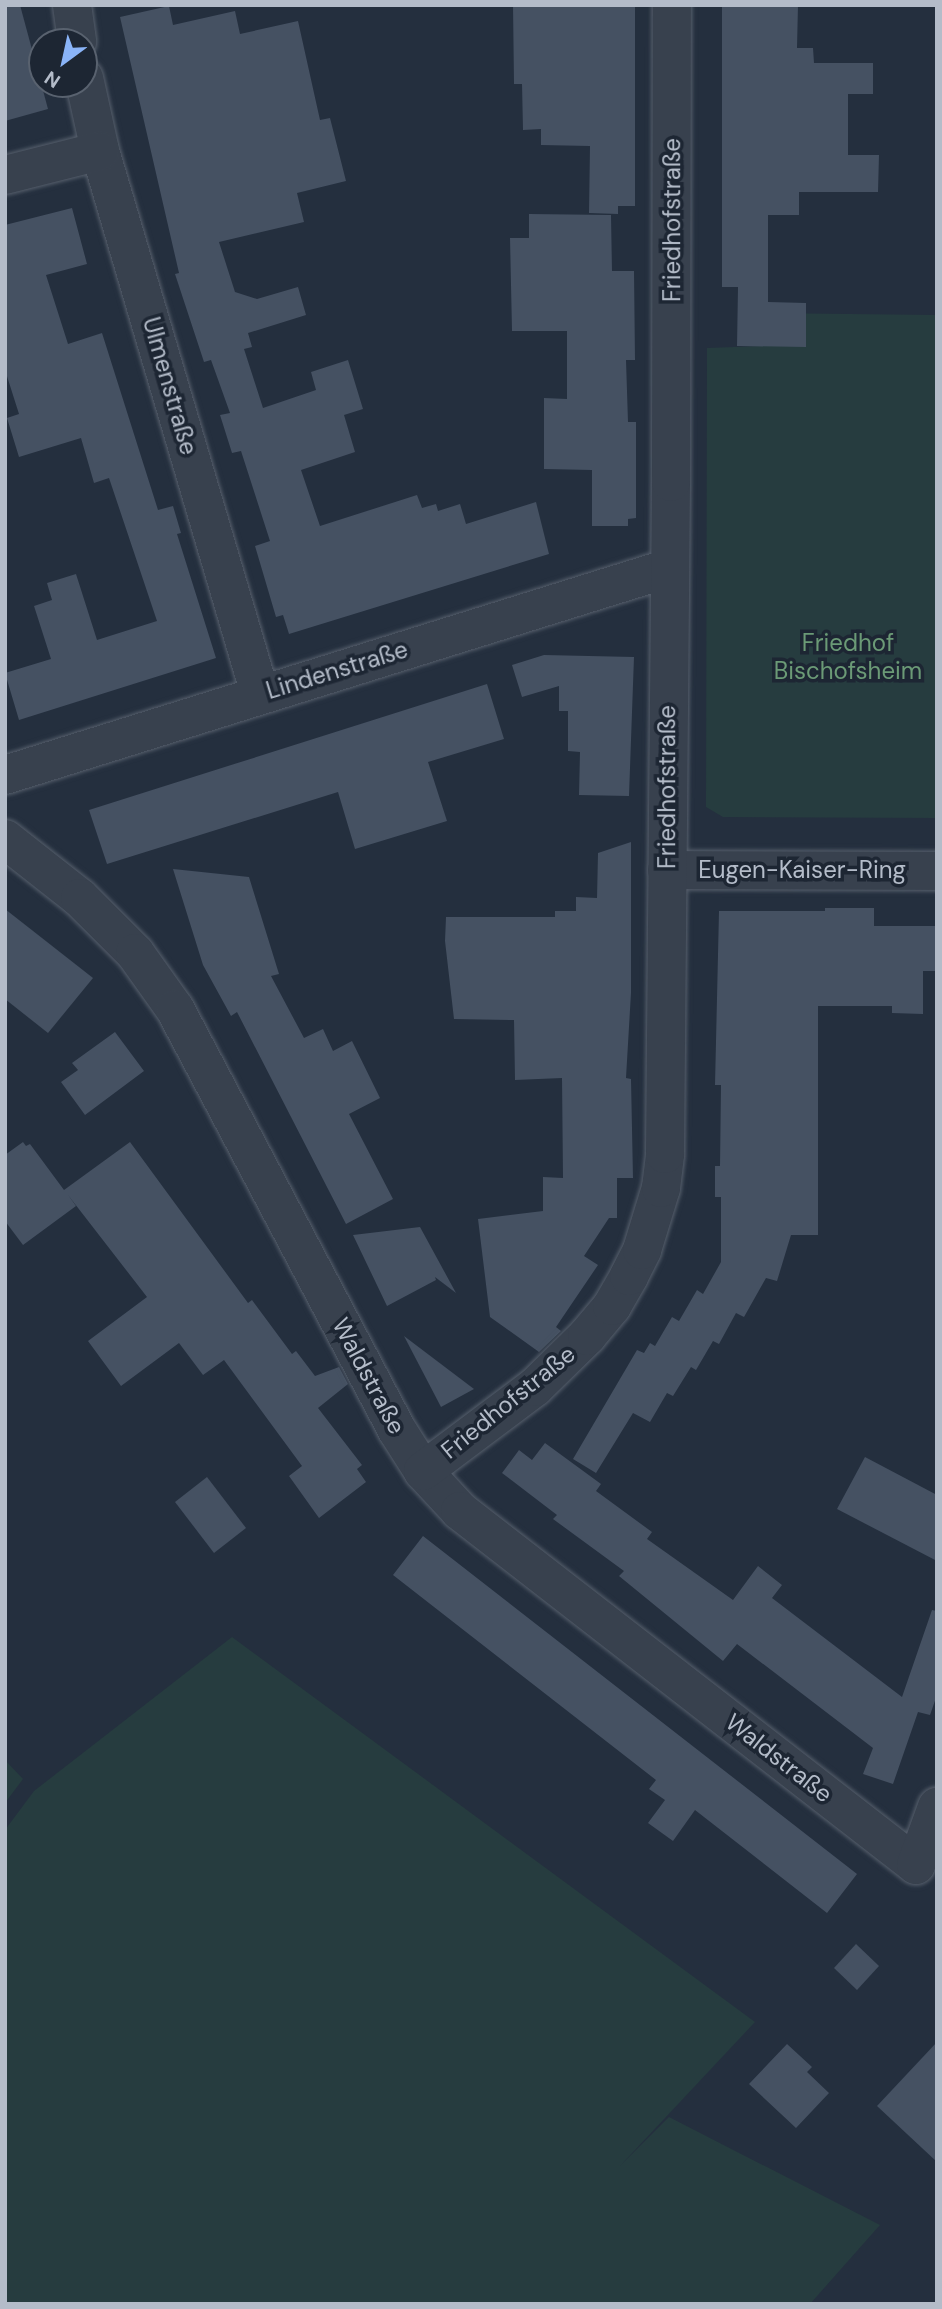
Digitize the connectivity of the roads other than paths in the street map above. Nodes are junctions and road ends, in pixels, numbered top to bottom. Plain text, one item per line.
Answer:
1 (72, 5) edge
2 (672, 5) edge
3 (75, 28) edge
4 (88, 98) edge
5 (100, 150) junction
6 (5, 175) edge
7 (669, 568) junction
8 (260, 694) junction
9 (5, 775) edge
10 (5, 839) edge
11 (667, 870) junction
12 (937, 871) edge
13 (422, 1471) junction
14 (937, 1807) edge

1 - 3 street
2 - 7 street, Friedhofstraße
4 - 5 street, Ulmenstraße
5 - 6 street
5 - 8 street, Ulmenstraße
7 - 8 street, Lindenstraße
7 - 11 street, Friedhofstraße
8 - 9 street, Lindenstraße
10 - 13 street, Waldstraße
11 - 12 street, Eugen-Kaiser-Ring
11 - 13 street, Friedhofstraße
13 - 14 street, Waldstraße

